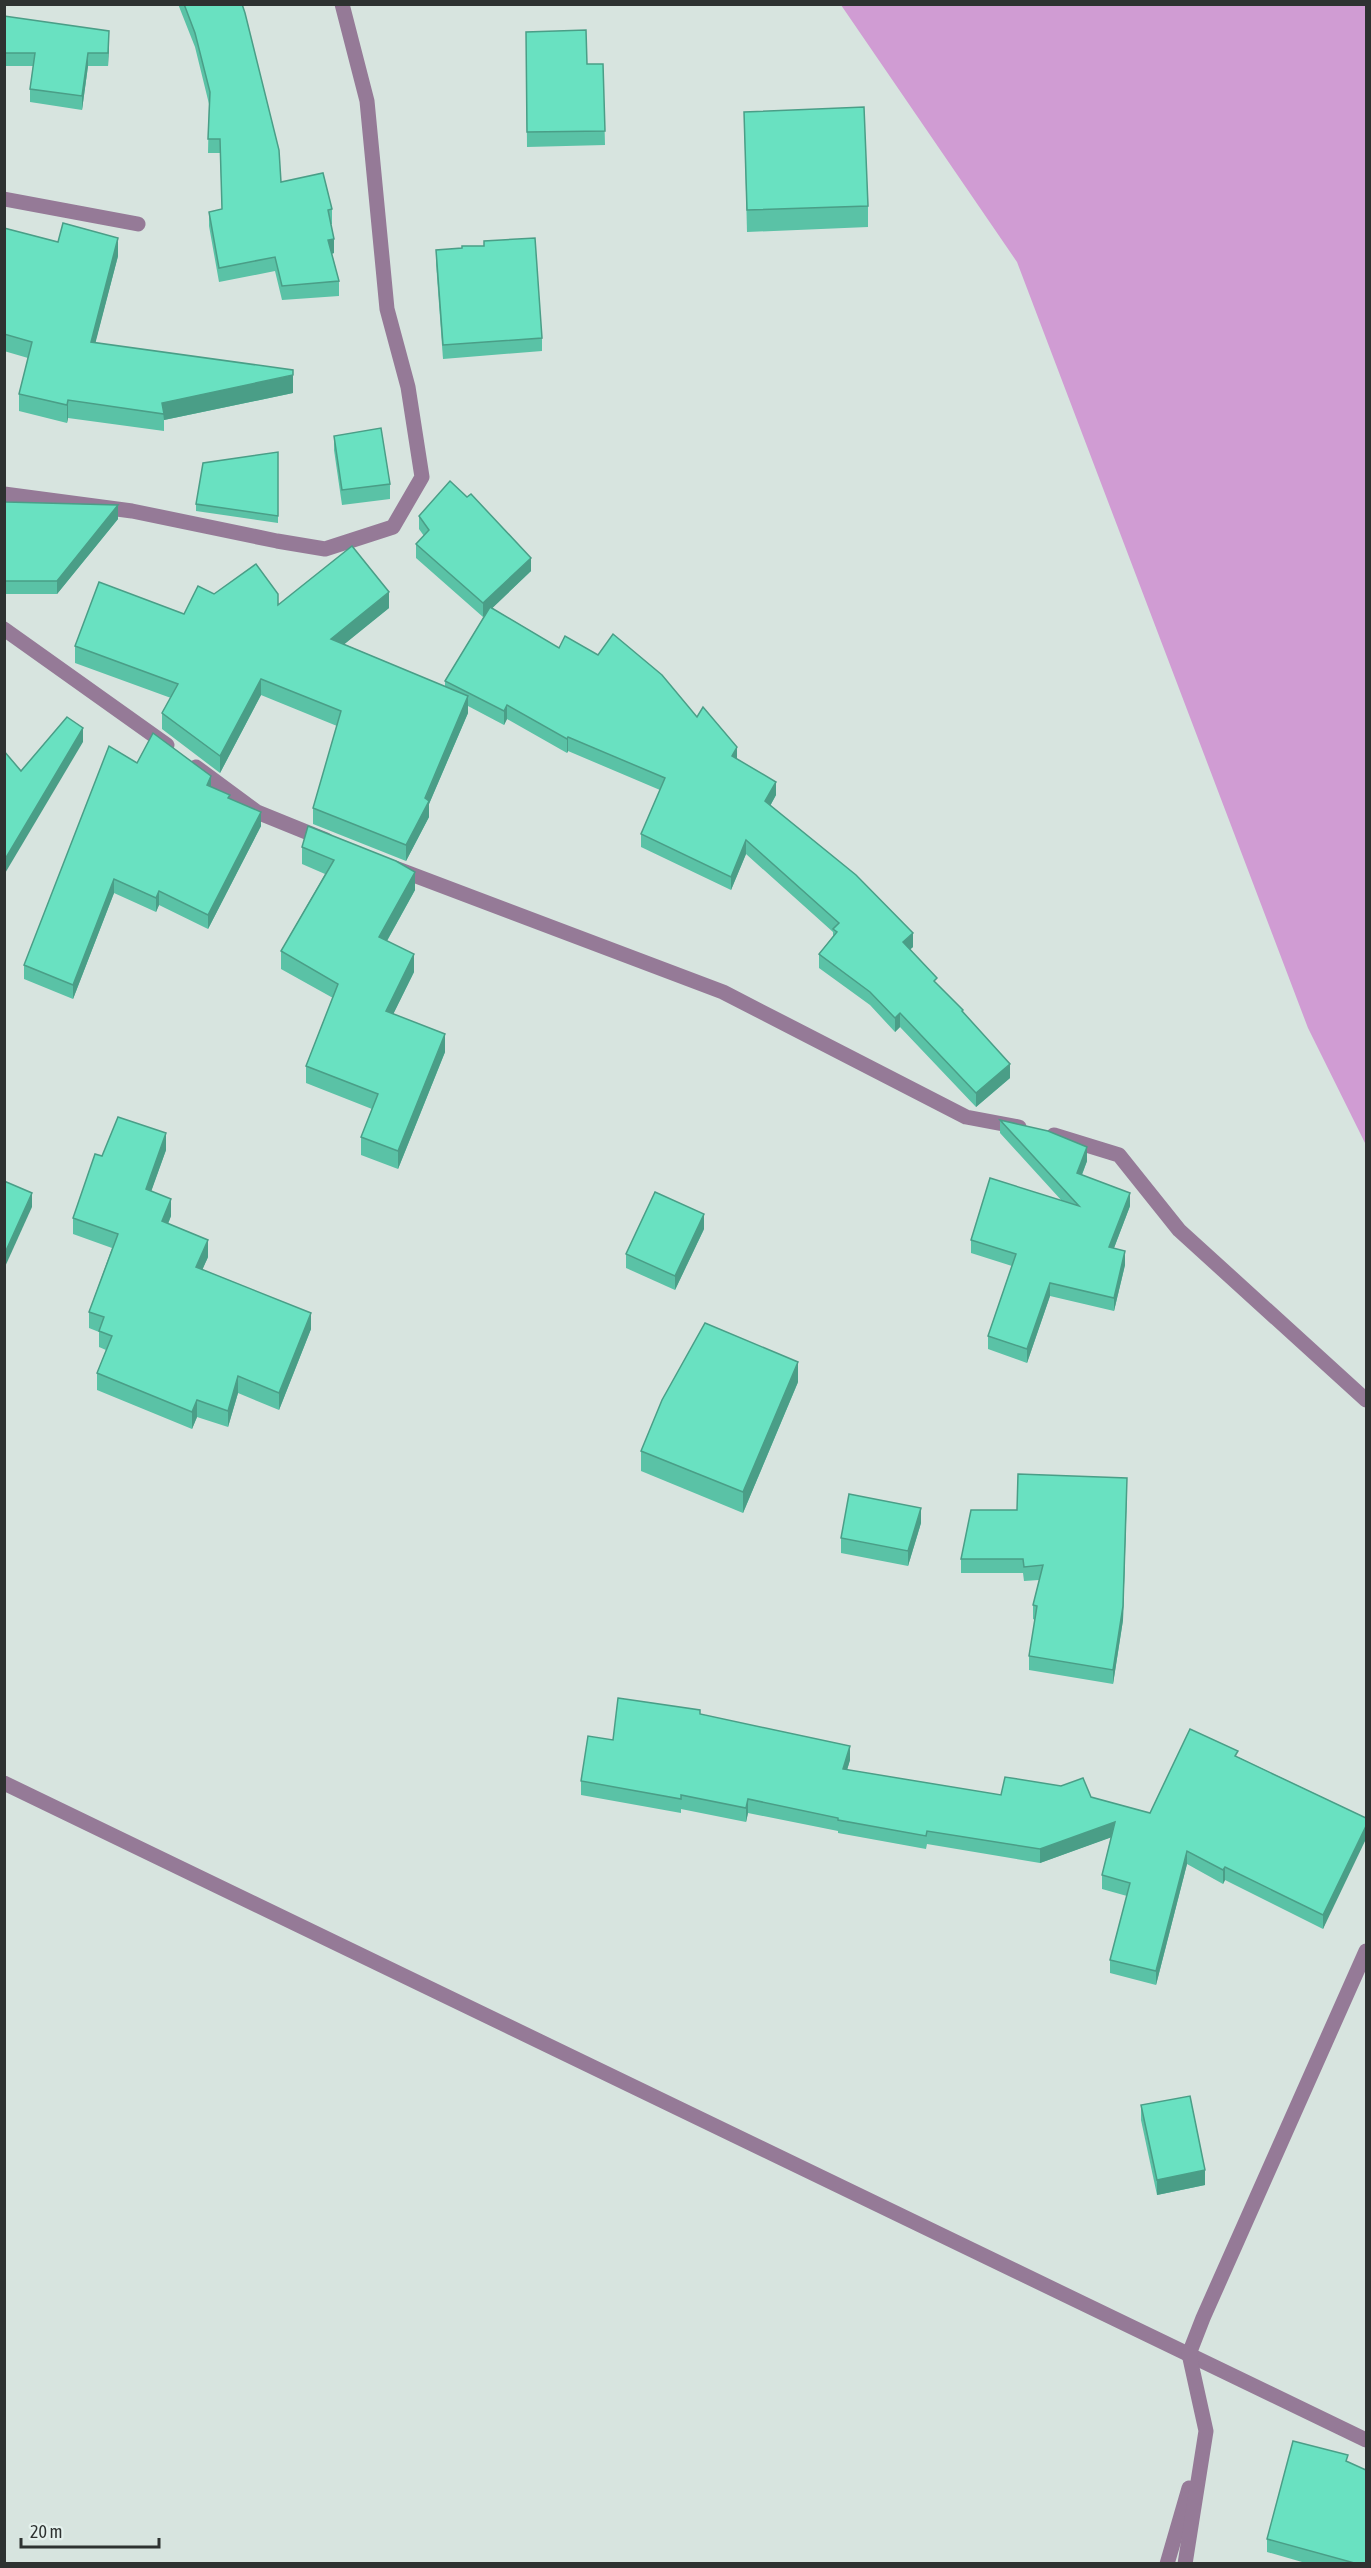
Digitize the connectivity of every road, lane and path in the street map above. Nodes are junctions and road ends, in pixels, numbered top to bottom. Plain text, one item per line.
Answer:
1 (342, 4) edge
2 (4, 199) edge
3 (138, 224) dead end
4 (4, 494) edge
5 (4, 629) edge
6 (346, 848) edge
7 (379, 861) edge
8 (1366, 1400) edge
9 (6, 1788) edge
10 (1366, 1951) edge
11 (1189, 2354) junction
12 (1206, 2431) junction
13 (1366, 2440) edge
14 (1167, 2564) edge
15 (1185, 2564) edge

1 - 4 street
2 - 3 street
5 - 6 street
7 - 8 street
9 - 11 street
10 - 11 street
11 - 12 street
11 - 13 street
12 - 14 street
12 - 15 street

